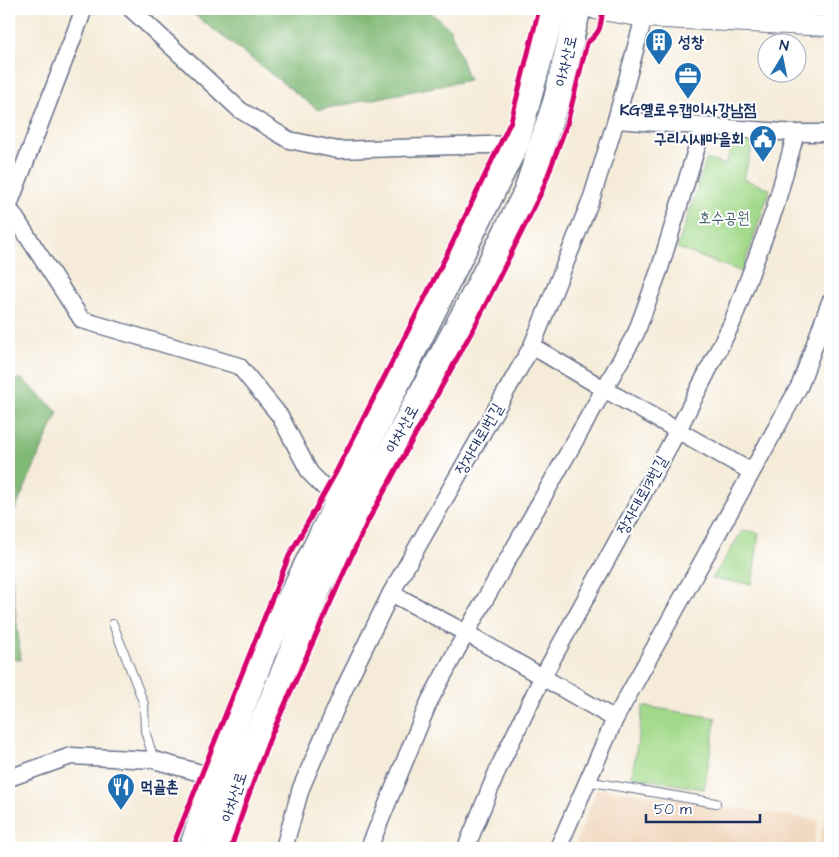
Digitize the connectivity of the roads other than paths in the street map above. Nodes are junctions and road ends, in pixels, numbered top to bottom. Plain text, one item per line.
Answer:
1 (84, 9) edge
2 (131, 9) edge
3 (553, 9) edge
4 (578, 9) edge
5 (596, 9) edge
6 (656, 14) edge
7 (830, 26) edge
8 (616, 120) junction
9 (703, 127) junction
10 (796, 133) junction
11 (830, 133) edge
12 (516, 144) junction
13 (9, 207) edge
14 (830, 302) edge
15 (532, 346) junction
16 (604, 389) junction
17 (678, 430) junction
18 (750, 472) junction
19 (349, 506) junction
20 (391, 593) junction
21 (113, 624) dead end
22 (466, 633) junction
23 (542, 678) junction
24 (615, 718) junction
25 (154, 760) junction
26 (215, 777) junction
27 (9, 778) edge
28 (586, 781) junction
29 (716, 803) dead end
30 (192, 848) edge
31 (218, 848) edge
32 (284, 848) edge
33 (369, 848) edge
34 (466, 848) edge
35 (558, 848) edge

1 - 13 street
2 - 12 street
3 - 12 main road, 아차산로
4 - 19 main road, 아차산로
5 - 6 street
6 - 7 street
6 - 8 street, 장자대로1번길
8 - 9 street
8 - 15 street, 장자대로1번길
9 - 10 street
9 - 16 street
10 - 11 street
10 - 17 street, 장자대로13번길
12 - 19 main road, 아차산로
13 - 19 street
14 - 18 street
15 - 16 street
15 - 20 street, 장자대로1번길
16 - 17 street
16 - 22 street
17 - 18 street
17 - 23 street, 장자대로13번길
18 - 24 street
19 - 26 main road, 아차산로
19 - 31 main road, 아차산로
20 - 22 street
20 - 32 street, 장자대로1번길
21 - 25 lane
22 - 23 street
22 - 33 street
23 - 24 street
23 - 34 street, 장자대로13번길
24 - 28 street
25 - 26 street
25 - 27 street
26 - 30 main road, 아차산로
28 - 29 lane
28 - 35 street

